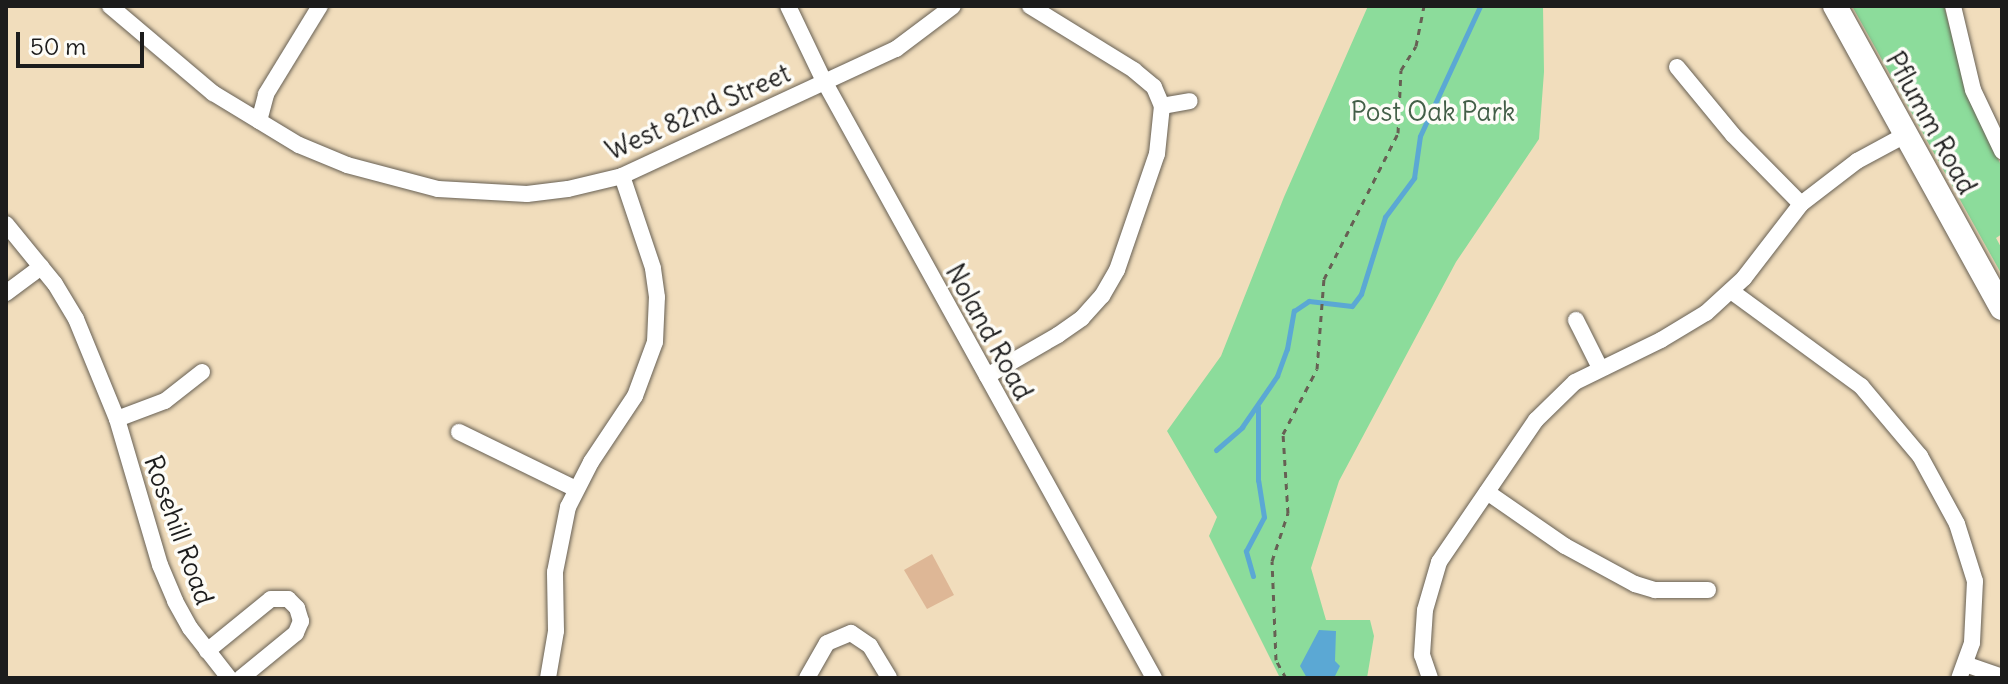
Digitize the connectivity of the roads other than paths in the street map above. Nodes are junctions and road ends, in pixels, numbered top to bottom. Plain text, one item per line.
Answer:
1 (110, 6) edge
2 (320, 6) edge
3 (788, 6) edge
4 (953, 6) edge
5 (1030, 6) edge
6 (1835, 6) edge
7 (1953, 6) edge
8 (1677, 67) dead end
9 (824, 81) junction
10 (1190, 101) dead end
11 (1162, 106) junction
12 (259, 121) junction
13 (1905, 135) junction
14 (2002, 151) edge
15 (622, 176) junction
16 (1801, 204) junction
17 (6, 224) edge
18 (41, 267) junction
19 (1731, 291) junction
20 (6, 293) edge
21 (2002, 308) edge
22 (1576, 320) dead end
23 (1600, 368) junction
24 (202, 372) dead end
25 (987, 376) junction
26 (117, 419) junction
27 (459, 432) dead end
28 (576, 489) junction
29 (1487, 492) junction
30 (1708, 590) dead end
31 (207, 651) junction
32 (1962, 671) edge
33 (2002, 677) edge
34 (229, 678) edge
35 (241, 678) edge
36 (548, 678) edge
37 (807, 678) edge
38 (889, 678) edge
39 (1154, 678) edge
40 (1430, 678) edge

1 - 12 street, West 82nd Street
2 - 12 street
3 - 9 street, Noland Road
4 - 9 street, West 82nd Street
5 - 11 street
6 - 13 main road, Pflumm Road
7 - 14 street
8 - 16 street
9 - 15 street, West 82nd Street
9 - 25 street, Noland Road
10 - 11 street
11 - 25 street
12 - 15 street, West 82nd Street
13 - 16 street
13 - 21 main road, Pflumm Road
15 - 28 street
16 - 19 street
17 - 18 street, Rosehill Road
18 - 20 street
18 - 26 street, Rosehill Road
19 - 23 street
19 - 32 street
22 - 23 street
23 - 29 street
24 - 26 street
25 - 39 street, Noland Road
26 - 31 street, Rosehill Road
27 - 28 street
28 - 36 street
29 - 30 street
29 - 40 street
31 - 34 street, Rosehill Road
31 - 35 street, Rosehill Road
32 - 33 street
37 - 38 street

